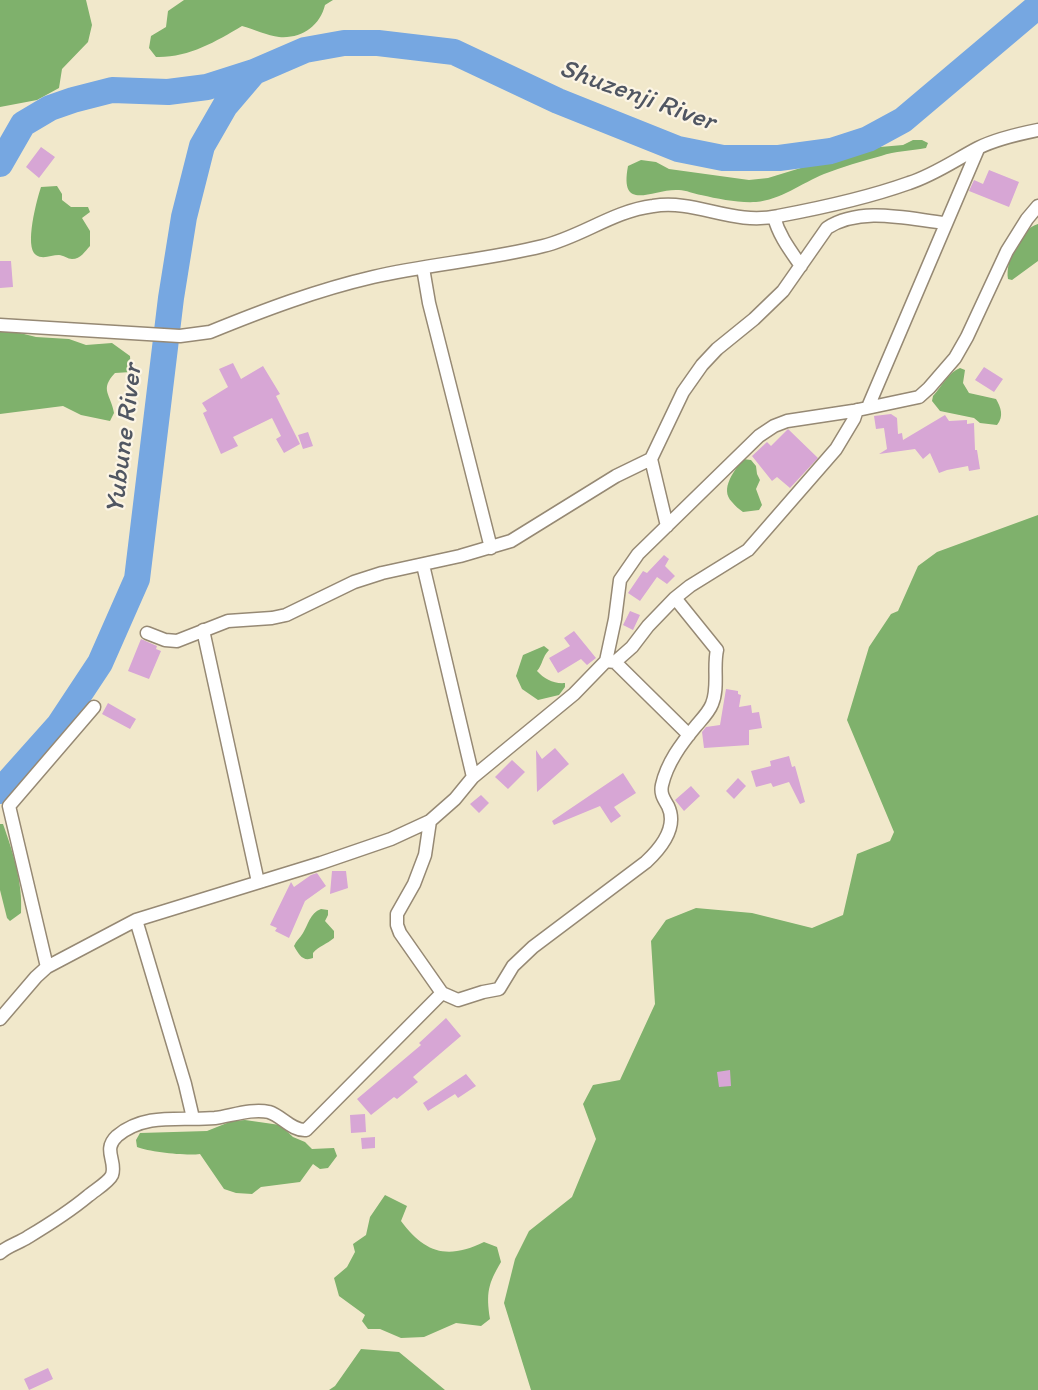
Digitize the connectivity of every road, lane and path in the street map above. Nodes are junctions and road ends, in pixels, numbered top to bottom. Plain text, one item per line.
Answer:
1 (1038, 130) edge
2 (978, 148) junction
3 (1038, 206) edge
4 (774, 217) junction
5 (945, 223) junction
6 (801, 266) junction
7 (423, 268) junction
8 (0, 325) edge
9 (863, 408) junction
10 (651, 459) junction
11 (667, 526) junction
12 (491, 548) junction
13 (423, 565) junction
14 (675, 598) junction
15 (203, 630) junction
16 (147, 633) dead end
17 (611, 662) junction
18 (94, 707) dead end
19 (689, 735) junction
20 (473, 777) junction
21 (430, 821) junction
22 (258, 882) junction
23 (136, 920) junction
24 (47, 967) junction
25 (442, 993) junction
26 (0, 1018) edge
27 (193, 1118) junction
28 (0, 1250) edge

1 - 2 street
2 - 4 street
2 - 5 street
3 - 9 street
4 - 6 street
4 - 7 street
5 - 6 street
5 - 9 street
6 - 10 street
7 - 8 street
7 - 12 street
9 - 11 street
9 - 14 street
10 - 11 street
10 - 12 street
11 - 17 street
12 - 13 street
13 - 15 street
13 - 20 street
14 - 17 street
14 - 19 street
15 - 16 street
15 - 22 street
17 - 19 street
17 - 20 street
18 - 24 street
19 - 25 street
20 - 21 street
21 - 22 street
21 - 25 street
22 - 23 street
23 - 24 street
23 - 27 street
24 - 26 street
25 - 27 street
27 - 28 street

